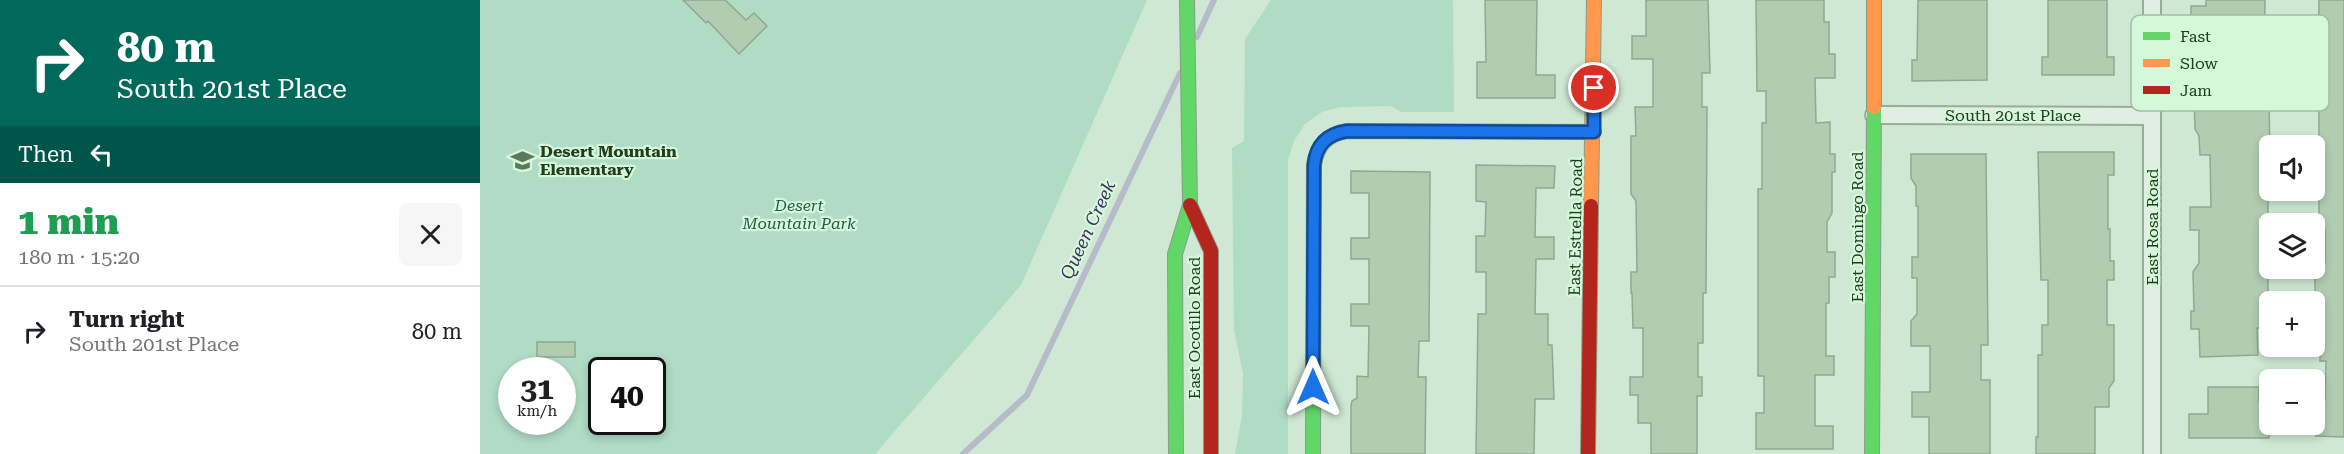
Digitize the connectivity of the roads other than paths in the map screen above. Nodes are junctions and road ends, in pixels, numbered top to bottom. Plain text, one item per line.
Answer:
1 (1186, 0) edge
2 (1594, 0) edge
3 (1874, 0) edge
4 (2152, 111) edge
5 (1874, 115) junction
6 (2152, 116) junction
7 (1594, 132) junction
8 (1190, 205) junction
9 (1176, 454) edge
10 (1211, 454) edge
11 (1313, 454) edge
12 (1587, 454) edge
13 (1872, 454) edge
14 (2152, 454) edge

1 - 8 street, East Ocotillo Road
2 - 7 street, East Estrella Road
3 - 5 street, East Domingo Road
4 - 6 street, East Rosa Road
5 - 6 street, South 201st Place
5 - 13 street, East Domingo Road
6 - 14 street, East Rosa Road
7 - 11 street
7 - 12 street, East Estrella Road
8 - 9 street, East Ocotillo Road
8 - 10 street, East Ocotillo Road

